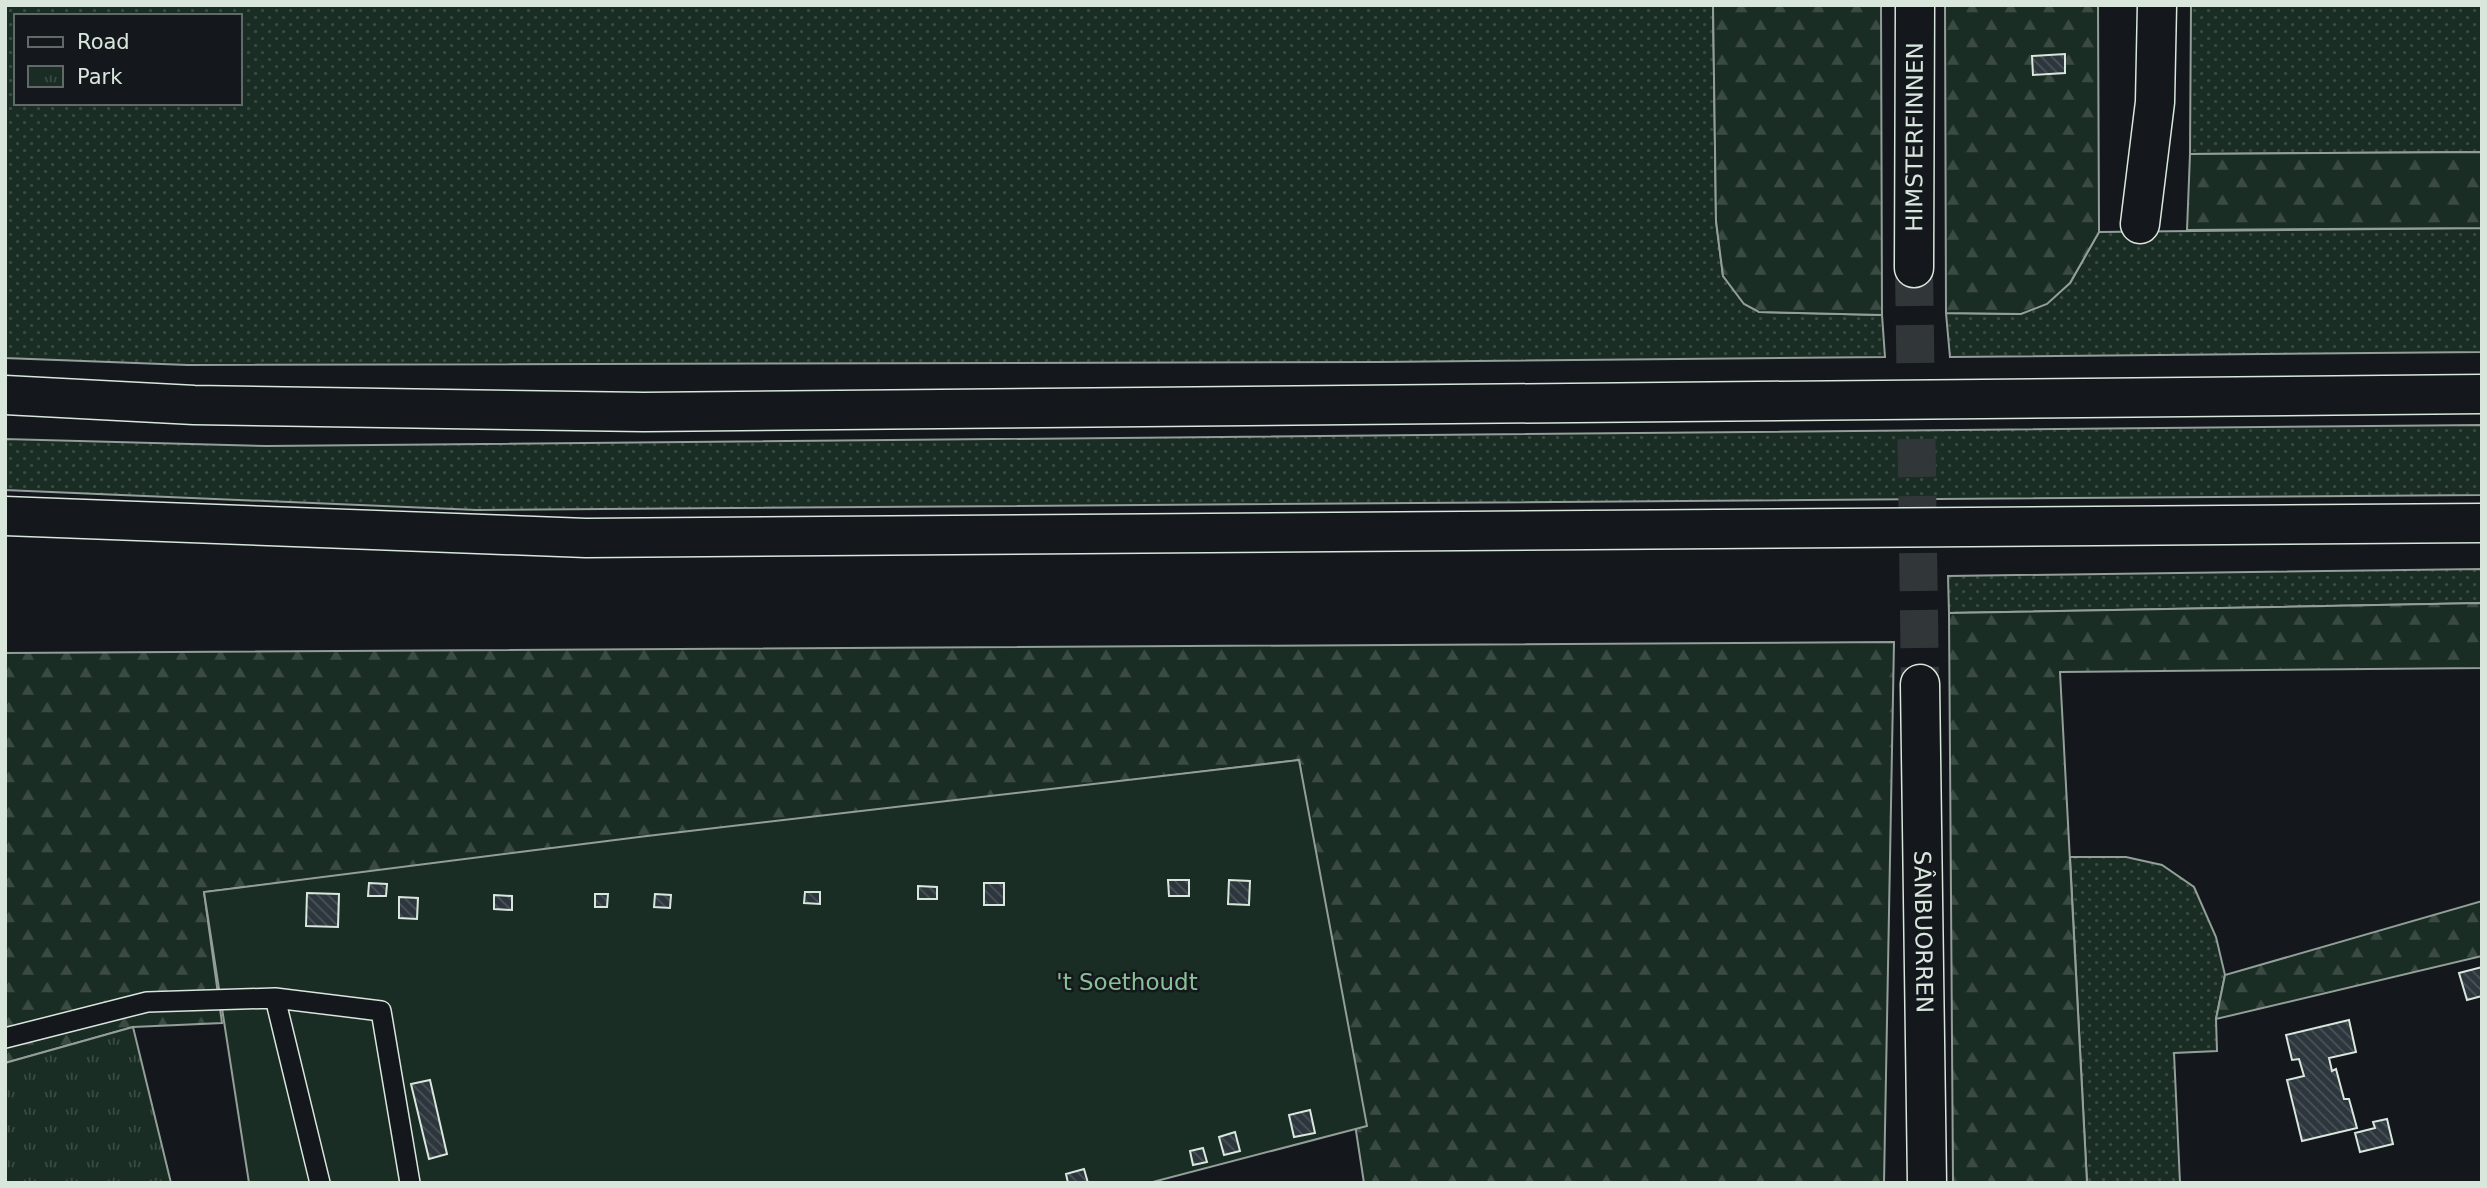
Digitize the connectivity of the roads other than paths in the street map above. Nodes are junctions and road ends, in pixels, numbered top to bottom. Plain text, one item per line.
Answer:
1 (1915, 5) edge
2 (2157, 5) edge
3 (2140, 224) dead end
4 (1914, 268) tunnel mouth
5 (2482, 394) edge
6 (5, 395) edge
7 (5, 516) edge
8 (2482, 523) edge
9 (1920, 684) tunnel mouth
10 (275, 998) junction
11 (5, 1038) edge
12 (320, 1183) edge
13 (411, 1183) edge
14 (1927, 1183) edge

1 - 4 main road, HIMSTERFINNEN
2 - 3 main road
5 - 6 main road
7 - 8 main road
9 - 14 main road, SÂNBUORREN
10 - 11 lane
10 - 12 lane
10 - 13 lane

